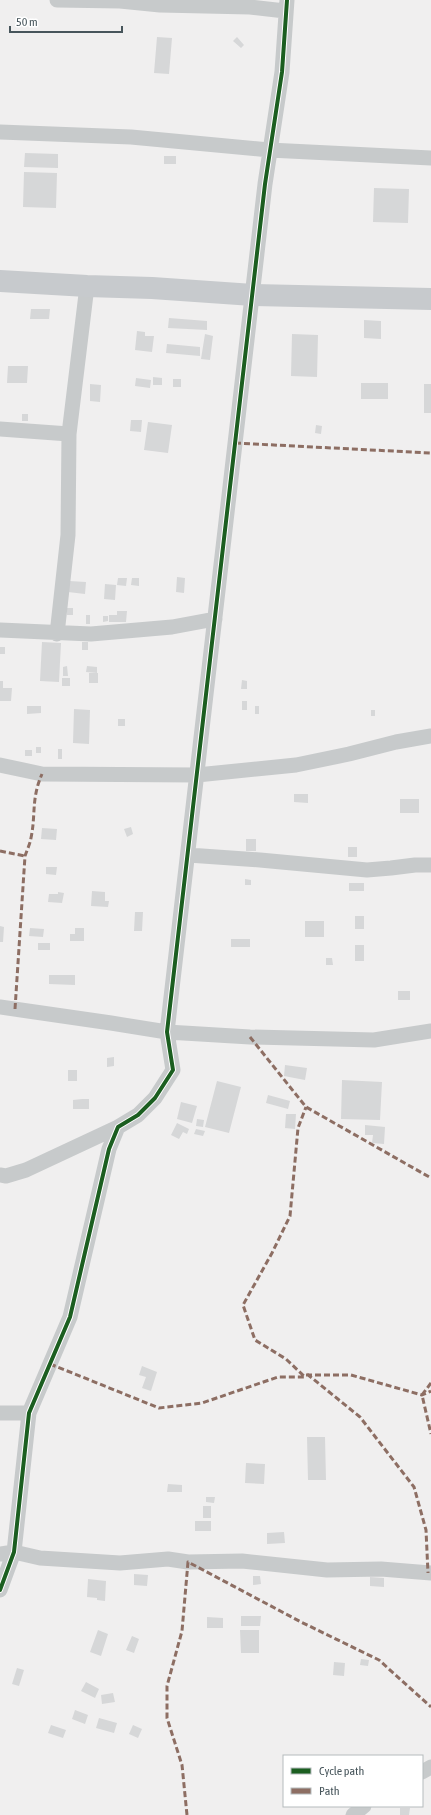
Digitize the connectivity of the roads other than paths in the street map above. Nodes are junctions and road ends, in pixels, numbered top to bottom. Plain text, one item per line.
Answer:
1 (58, 0) edge
2 (120, 0) edge
3 (286, 6) edge
4 (0, 132) edge
5 (269, 150) junction
6 (431, 158) edge
7 (0, 281) edge
8 (87, 286) junction
9 (253, 295) junction
10 (431, 299) edge
11 (0, 429) edge
12 (69, 434) junction
13 (215, 619) junction
14 (0, 630) edge
15 (57, 634) junction
16 (431, 736) edge
17 (0, 766) edge
18 (197, 775) junction
19 (188, 855) junction
20 (431, 865) edge
21 (0, 1007) edge
22 (431, 1031) edge
23 (167, 1032) junction
24 (118, 1127) junction
25 (0, 1175) edge
26 (0, 1413) edge
27 (29, 1413) junction
28 (7, 1553) edge
29 (431, 1573) edge
30 (0, 1590) edge
31 (363, 1807) edge
32 (353, 1815) edge

1 - 2 street
2 - 3 street
3 - 5 street
4 - 5 street
5 - 6 street
5 - 9 street
7 - 8 street
8 - 9 street
8 - 12 street
9 - 10 street
9 - 13 street
11 - 12 street
12 - 15 street
13 - 15 street
13 - 18 street
14 - 15 street
16 - 18 street
17 - 18 street
18 - 19 street
19 - 20 street
19 - 23 street
21 - 23 street
22 - 23 street
23 - 24 street
24 - 25 street
24 - 27 street
26 - 27 street
27 - 28 street
28 - 29 street
28 - 30 street
31 - 32 street

